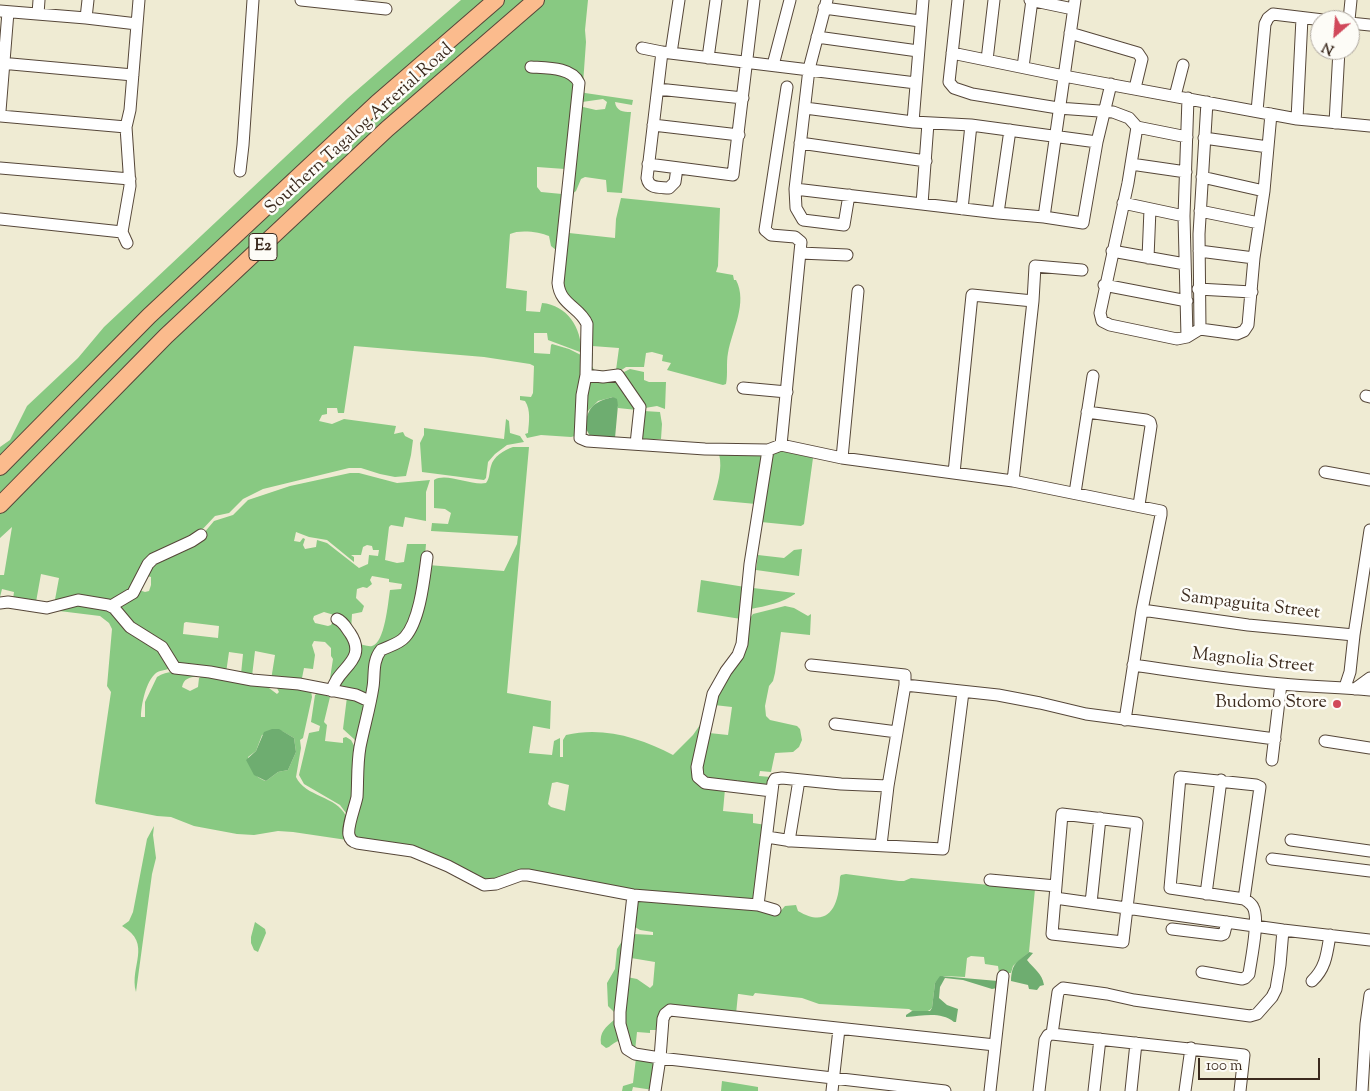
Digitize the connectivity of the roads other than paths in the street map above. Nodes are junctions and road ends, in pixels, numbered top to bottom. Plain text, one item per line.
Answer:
1 (39, 0) edge
2 (88, 0) edge
3 (139, 0) edge
4 (253, 0) edge
5 (300, 0) edge
6 (496, 0) edge
7 (536, 0) edge
8 (679, 0) edge
9 (716, 0) edge
10 (754, 0) edge
11 (790, 0) edge
12 (923, 0) edge
13 (958, 0) edge
14 (994, 0) edge
15 (1032, 0) edge
16 (825, 4) edge
17 (1074, 5) edge
18 (386, 9) dead end
19 (4, 12) edge
20 (38, 14) junction
21 (86, 18) junction
22 (1302, 18) junction
23 (1310, 19) edge
24 (920, 21) junction
25 (137, 24) junction
26 (1070, 33) junction
27 (816, 37) junction
28 (642, 48) dead end
29 (918, 50) junction
30 (667, 53) junction
31 (952, 53) junction
32 (708, 58) junction
33 (987, 60) junction
34 (1338, 60) edge
35 (748, 62) junction
36 (2, 63) edge
37 (773, 65) junction
38 (1183, 65) dead end
39 (531, 67) dead end
40 (1023, 68) junction
41 (808, 69) junction
42 (133, 75) junction
43 (1064, 76) junction
44 (916, 83) junction
45 (1110, 84) junction
46 (787, 87) dead end
47 (1135, 88) junction
48 (658, 89) junction
49 (1175, 96) junction
50 (743, 98) junction
51 (1188, 98) junction
52 (1206, 102) junction
53 (804, 108) junction
54 (1058, 108) junction
55 (0, 111) edge
56 (1105, 111) junction
57 (1257, 111) junction
58 (1271, 114) junction
59 (0, 116) edge
60 (1296, 119) junction
61 (913, 122) junction
62 (928, 123) junction
63 (1335, 123) junction
64 (653, 125) junction
65 (971, 125) junction
66 (1137, 126) junction
67 (1370, 126) edge
68 (126, 127) junction
69 (1010, 130) junction
70 (739, 135) junction
71 (1055, 136) junction
72 (1187, 137) junction
73 (1204, 138) junction
74 (1097, 142) junction
75 (800, 143) junction
76 (1268, 147) junction
77 (926, 161) junction
78 (648, 164) junction
79 (1132, 164) junction
80 (0, 168) edge
81 (677, 168) junction
82 (240, 171) dead end
83 (1186, 172) junction
84 (1202, 177) junction
85 (130, 179) junction
86 (794, 189) junction
87 (1264, 191) junction
88 (849, 195) junction
89 (1123, 203) junction
90 (922, 204) junction
91 (962, 209) junction
92 (1150, 209) junction
93 (1200, 211) junction
94 (998, 213) junction
95 (1184, 216) junction
96 (1044, 217) junction
97 (0, 219) edge
98 (1259, 223) junction
99 (122, 232) junction
100 (127, 243) dead end
101 (1112, 251) junction
102 (1198, 251) junction
103 (800, 252) junction
104 (847, 256) dead end
105 (1148, 258) junction
106 (1254, 258) junction
107 (1185, 264) junction
108 (1082, 270) dead end
109 (1104, 285) junction
110 (1198, 289) junction
111 (858, 290) dead end
112 (1252, 292) junction
113 (1033, 301) junction
114 (1187, 301) junction
115 (1200, 329) junction
116 (1188, 337) junction
117 (586, 375) junction
118 (1093, 376) dead end
119 (743, 388) dead end
120 (787, 392) junction
121 (1087, 412) junction
122 (636, 444) junction
123 (781, 445) junction
124 (768, 450) junction
125 (842, 458) junction
126 (0, 467) edge
127 (1325, 472) dead end
128 (954, 473) junction
129 (1370, 480) edge
130 (1013, 481) junction
131 (1075, 493) junction
132 (0, 505) edge
133 (1139, 505) junction
134 (1370, 530) edge
135 (200, 535) dead end
136 (427, 557) dead end
137 (0, 603) edge
138 (112, 606) junction
139 (1142, 610) junction
140 (337, 619) dead end
141 (1354, 635) junction
142 (1133, 665) junction
143 (812, 666) dead end
144 (1370, 678) edge
145 (1281, 684) junction
146 (905, 685) junction
147 (1350, 688) junction
148 (1370, 690) edge
149 (332, 691) junction
150 (963, 692) junction
151 (369, 701) junction
152 (1125, 720) junction
153 (836, 724) dead end
154 (897, 732) junction
155 (1274, 738) junction
156 (1326, 741) dead end
157 (1370, 748) edge
158 (1272, 760) dead end
159 (799, 780) junction
160 (1221, 780) junction
161 (888, 786) junction
162 (772, 792) junction
163 (1100, 818) junction
164 (767, 837) junction
165 (1291, 840) dead end
166 (789, 841) junction
167 (881, 845) junction
168 (1370, 851) edge
169 (1272, 859) dead end
170 (1370, 871) edge
171 (990, 880) dead end
172 (1056, 886) junction
173 (1206, 894) junction
174 (633, 895) junction
175 (1055, 898) junction
176 (1244, 900) junction
177 (1091, 903) junction
178 (758, 905) junction
179 (1127, 908) junction
180 (775, 910) dead end
181 (1227, 922) junction
182 (1255, 926) junction
183 (1172, 930) dead end
184 (1283, 930) junction
185 (1330, 936) junction
186 (1370, 940) edge
187 (1202, 972) dead end
188 (1003, 976) dead end
189 (1312, 981) dead end
190 (1370, 995) edge
191 (839, 1029) junction
192 (1052, 1034) junction
193 (1100, 1039) junction
194 (1136, 1043) junction
195 (995, 1046) junction
196 (1191, 1048) junction
197 (660, 1058) junction
198 (833, 1079) junction
199 (655, 1091) edge
200 (832, 1091) edge
201 (945, 1091) edge
202 (990, 1091) edge
203 (1039, 1091) edge
204 (1094, 1091) edge
205 (1131, 1091) edge
206 (1186, 1091) edge
207 (1240, 1091) edge
208 (1362, 1091) edge

1 - 20 street
2 - 21 street
3 - 25 street
4 - 82 street
5 - 18 street
6 - 126 highway, Southern Tagalog Arterial Road / E2
7 - 132 highway, Southern Tagalog Arterial Road / E2
8 - 30 street
9 - 32 street
10 - 35 street
11 - 37 street
12 - 24 street
13 - 31 street
14 - 33 street
15 - 17 street
15 - 40 street
16 - 24 street
16 - 27 street
17 - 26 street
19 - 20 street
19 - 36 street
20 - 21 street
21 - 25 street
22 - 23 street
22 - 57 street
22 - 60 street
24 - 29 street
25 - 42 street
26 - 43 street
26 - 47 street
27 - 29 street
27 - 41 street
28 - 30 street
29 - 44 street
30 - 32 street
30 - 48 street
31 - 33 street
31 - 54 street
32 - 35 street
33 - 40 street
34 - 63 street
35 - 37 street
35 - 50 street
36 - 42 street
36 - 55 street
37 - 41 street
38 - 49 street
39 - 117 street
40 - 43 street
41 - 44 street
41 - 53 street
42 - 68 street
43 - 45 street
43 - 54 street
44 - 61 street
45 - 47 street
45 - 56 street
46 - 103 street
47 - 49 street
48 - 50 street
48 - 64 street
49 - 51 street
50 - 70 street
51 - 52 street
51 - 72 street
52 - 57 street
52 - 73 street
53 - 61 street
53 - 75 street
54 - 56 street
54 - 71 street
56 - 66 street
56 - 74 street
57 - 58 street
58 - 60 street
58 - 76 street
59 - 68 street
60 - 63 street
61 - 62 street
62 - 65 street
62 - 77 street
63 - 67 street
64 - 70 street
64 - 78 street
65 - 69 street
65 - 91 street
66 - 72 street
66 - 79 street
68 - 85 street
69 - 71 street
69 - 94 street
70 - 81 street
71 - 74 street
71 - 96 street
72 - 83 street
73 - 76 street
73 - 84 street
74 - 96 street
75 - 77 street
75 - 86 street
76 - 87 street
77 - 90 street
78 - 81 street
78 - 81 street
79 - 83 street
79 - 89 street
80 - 85 street
83 - 95 street
84 - 87 street
84 - 93 street
85 - 99 street
86 - 88 street
86 - 88 street
87 - 98 street
88 - 90 street
89 - 92 street
89 - 101 street
90 - 91 street
91 - 94 street
92 - 95 street
92 - 105 street
93 - 98 street
93 - 102 street
94 - 96 street
95 - 107 street
97 - 99 street
98 - 106 street
99 - 100 street
101 - 105 street
101 - 109 street
102 - 106 street
102 - 110 street
103 - 104 street
103 - 120 street
105 - 107 street
106 - 112 street
107 - 114 street
108 - 113 street
109 - 114 street
109 - 116 street
110 - 112 street
110 - 115 street
111 - 125 street
112 - 115 street
113 - 128 street
113 - 130 street
114 - 116 street
115 - 116 street
117 - 122 street
117 - 122 street
118 - 121 street
119 - 120 street
120 - 123 street
121 - 131 street
121 - 133 street
122 - 124 street
123 - 124 street
123 - 125 street
124 - 162 street
125 - 128 street
127 - 129 street
128 - 130 street
130 - 131 street
131 - 133 street
133 - 139 street
134 - 141 street
135 - 138 street
136 - 151 street
137 - 138 street
138 - 149 street
139 - 141 street, Sampaguita Street
139 - 142 street
140 - 149 street
141 - 147 street
142 - 145 street, Magnolia Street
142 - 152 street
143 - 146 street
144 - 147 street
145 - 147 street, Magnolia Street
145 - 155 street
146 - 150 street
146 - 154 street
147 - 148 street, Magnolia Street
149 - 151 street
150 - 152 street
150 - 167 street
151 - 174 street
152 - 155 street
153 - 154 street
154 - 161 street
155 - 158 street
156 - 157 street
159 - 161 street
159 - 162 street
159 - 166 street
160 - 173 street
160 - 173 street
160 - 176 street
161 - 167 street
162 - 164 street
163 - 172 street
163 - 177 street
163 - 179 street
164 - 166 street
164 - 178 street
165 - 168 street
166 - 167 street
169 - 170 street
171 - 172 street
172 - 175 street
173 - 176 street
174 - 178 street
174 - 197 street
175 - 177 street
175 - 179 street
176 - 182 street
177 - 179 street
178 - 180 street
179 - 181 street
181 - 182 street
181 - 183 street
182 - 184 street
182 - 187 street
184 - 185 street
184 - 192 street
185 - 186 street
185 - 189 street
188 - 195 street
190 - 208 street
191 - 195 street
191 - 197 street
191 - 198 street
192 - 193 street
192 - 203 street
193 - 194 street
193 - 204 street
194 - 196 street
194 - 205 street
195 - 202 street
196 - 206 street
196 - 207 street
197 - 198 street
197 - 199 street
198 - 200 street
198 - 201 street

